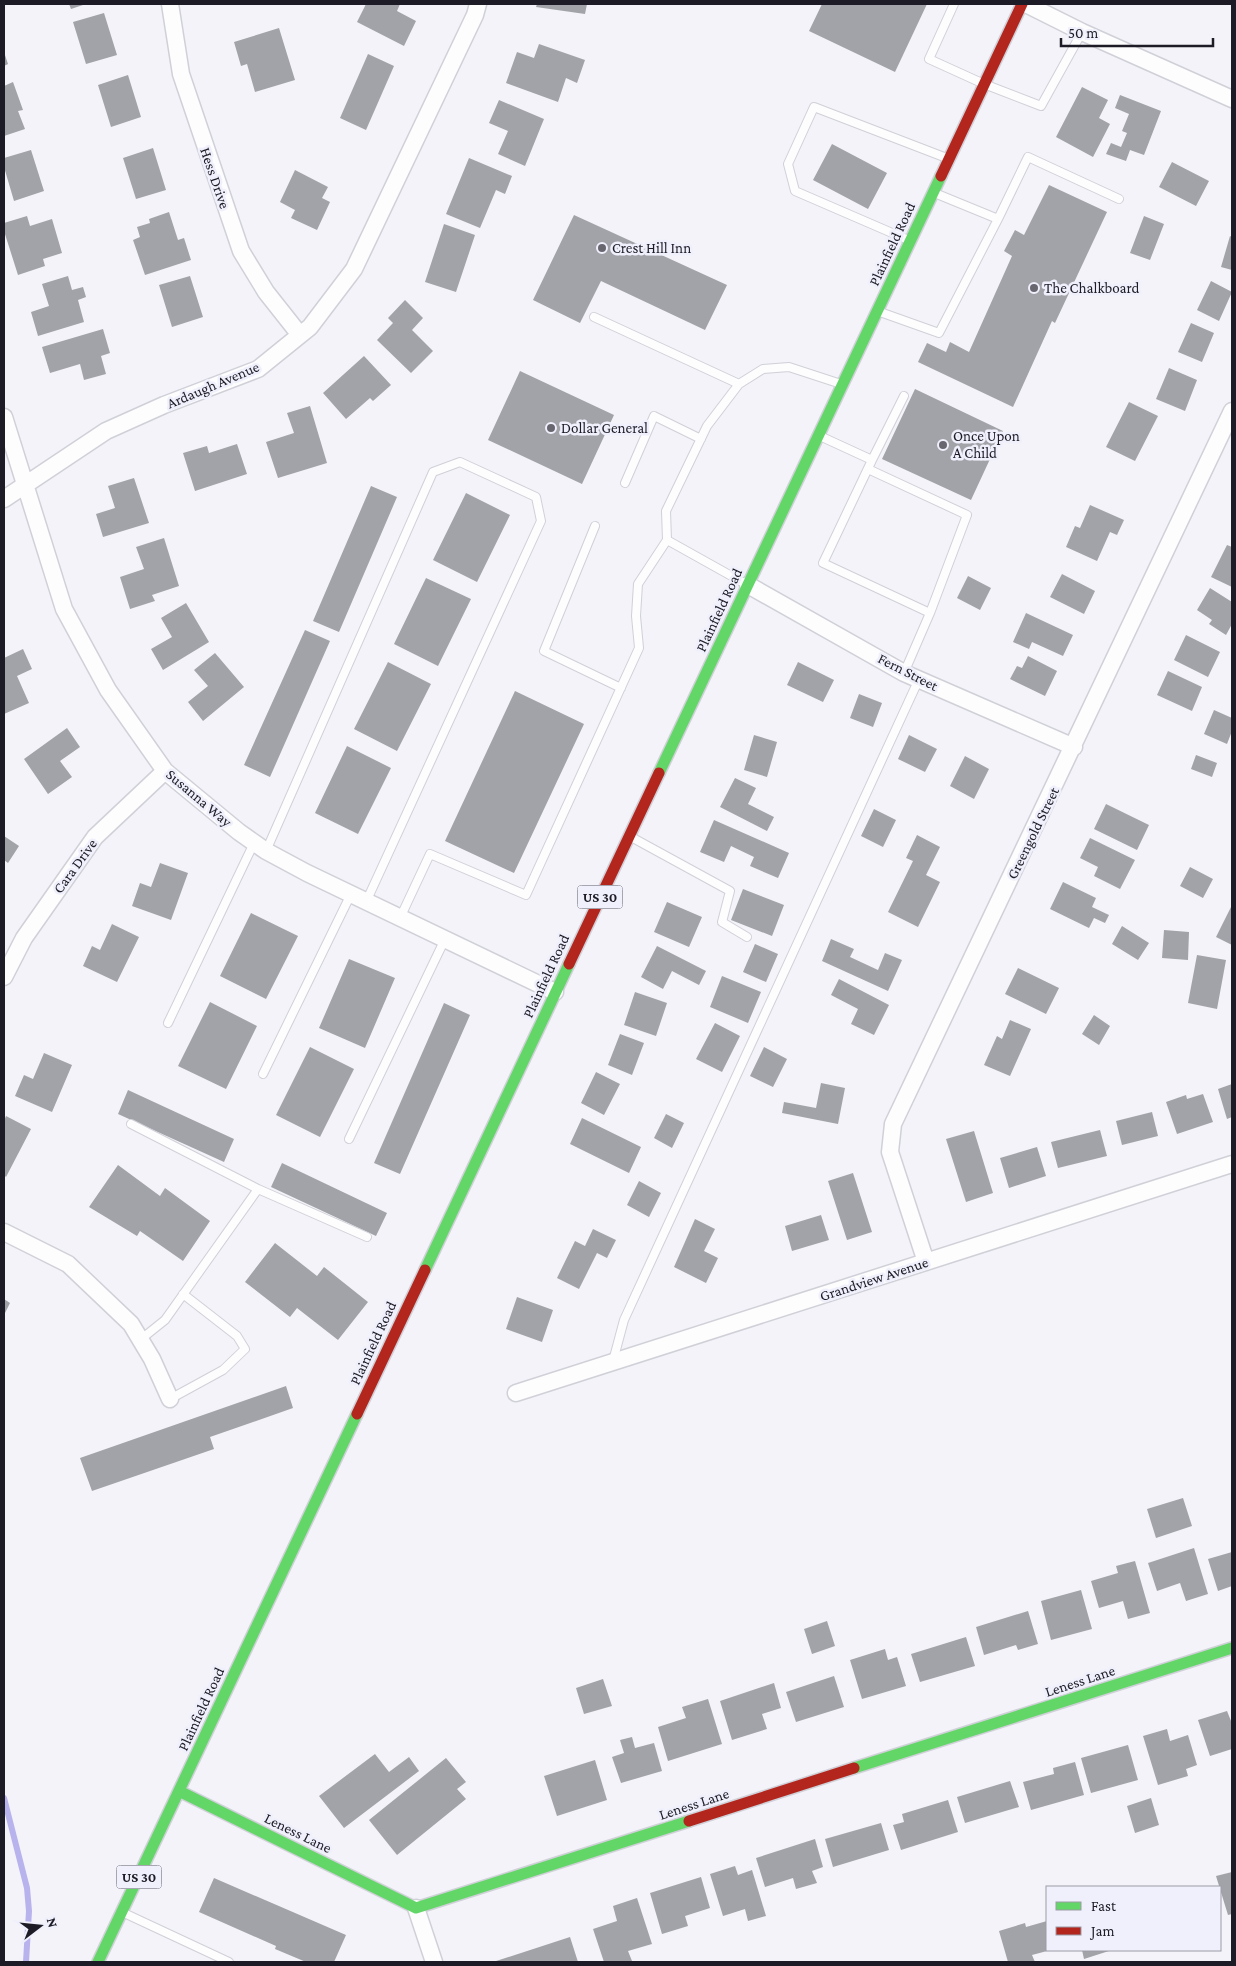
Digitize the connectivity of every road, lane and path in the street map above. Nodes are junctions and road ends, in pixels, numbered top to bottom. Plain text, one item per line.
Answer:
1 (170, 4) edge
2 (478, 4) edge
3 (954, 4) edge
4 (1022, 4) edge
5 (1026, 4) edge
6 (1082, 32) junction
7 (984, 84) junction
8 (1232, 99) edge
9 (949, 159) junction
10 (933, 192) junction
11 (1119, 199) dead end
12 (998, 219) junction
13 (910, 240) junction
14 (876, 311) junction
15 (594, 317) dead end
16 (300, 335) junction
17 (739, 384) junction
18 (842, 385) junction
19 (904, 396) dead end
20 (1232, 411) edge
21 (4, 417) edge
22 (818, 435) junction
23 (701, 439) junction
24 (872, 460) junction
25 (868, 469) junction
26 (625, 483) dead end
27 (26, 486) junction
28 (4, 499) edge
29 (596, 526) dead end
30 (667, 540) junction
31 (748, 585) junction
32 (930, 613) junction
33 (912, 676) junction
34 (621, 688) junction
35 (1074, 748) junction
36 (165, 771) junction
37 (629, 835) junction
38 (260, 847) junction
39 (351, 894) junction
40 (366, 902) junction
41 (400, 918) junction
42 (747, 937) dead end
43 (445, 939) junction
44 (4, 977) edge
45 (555, 992) junction
46 (168, 1023) dead end
47 (263, 1074) dead end
48 (131, 1124) dead end
49 (349, 1139) dead end
50 (1232, 1164) edge
51 (258, 1189) junction
52 (4, 1232) edge
53 (367, 1238) dead end
54 (926, 1262) junction
55 (183, 1294) junction
56 (140, 1340) junction
57 (612, 1363) junction
58 (516, 1394) dead end
59 (170, 1399) joint
60 (1232, 1648) edge
61 (179, 1791) junction
62 (416, 1908) junction
63 (122, 1912) junction
64 (98, 1962) edge
65 (229, 1962) edge
66 (434, 1962) edge

1 - 16 street, Hess Drive
2 - 16 street, Ardaugh Avenue
3 - 7 lane
4 - 7 main road, Plainfield Road / US 30
5 - 6 street
6 - 7 lane
6 - 8 street
7 - 9 main road, Plainfield Road / US 30
9 - 10 main road, Plainfield Road / US 30
9 - 13 lane
10 - 12 lane
10 - 13 main road, Plainfield Road / US 30
11 - 12 lane
12 - 14 lane
13 - 14 main road, Plainfield Road / US 30
14 - 18 main road, Plainfield Road / US 30
15 - 17 lane
16 - 27 street, Ardaugh Avenue
17 - 18 lane
17 - 23 lane
18 - 22 main road, Plainfield Road / US 30
19 - 24 lane
20 - 35 street, Greengold Street
21 - 27 street, Susanna Way
22 - 24 lane
22 - 31 main road, Plainfield Road / US 30
23 - 26 lane
23 - 30 lane
24 - 25 lane
25 - 32 lane
25 - 32 lane
27 - 28 street, Ardaugh Avenue
27 - 36 street, Susanna Way
29 - 34 lane
30 - 31 lane
30 - 34 lane
31 - 33 street, Fern Street
31 - 37 main road, Plainfield Road / US 30
32 - 33 lane
33 - 35 street, Fern Street
33 - 57 lane
34 - 41 lane
35 - 54 street, Greengold Street
36 - 38 street, Susanna Way
36 - 44 street, Cara Drive
37 - 42 lane
37 - 45 main road, Plainfield Road / US 30
38 - 39 street, Susanna Way
38 - 40 lane
38 - 46 lane
39 - 40 street, Susanna Way
39 - 47 lane
40 - 41 street, Susanna Way
41 - 43 street, Susanna Way
43 - 45 street, Susanna Way
43 - 49 lane
45 - 61 main road, Plainfield Road / US 30
48 - 51 lane
50 - 54 street, Grandview Avenue
51 - 53 lane
51 - 55 lane
52 - 56 street
54 - 57 street, Grandview Avenue
55 - 56 lane
55 - 59 lane
56 - 59 street
57 - 58 street, Grandview Avenue
60 - 62 main road, Leness Lane
61 - 62 main road, Leness Lane
61 - 63 main road, Plainfield Road / US 30
62 - 66 street
63 - 64 main road, Plainfield Road / US 30
63 - 65 lane

